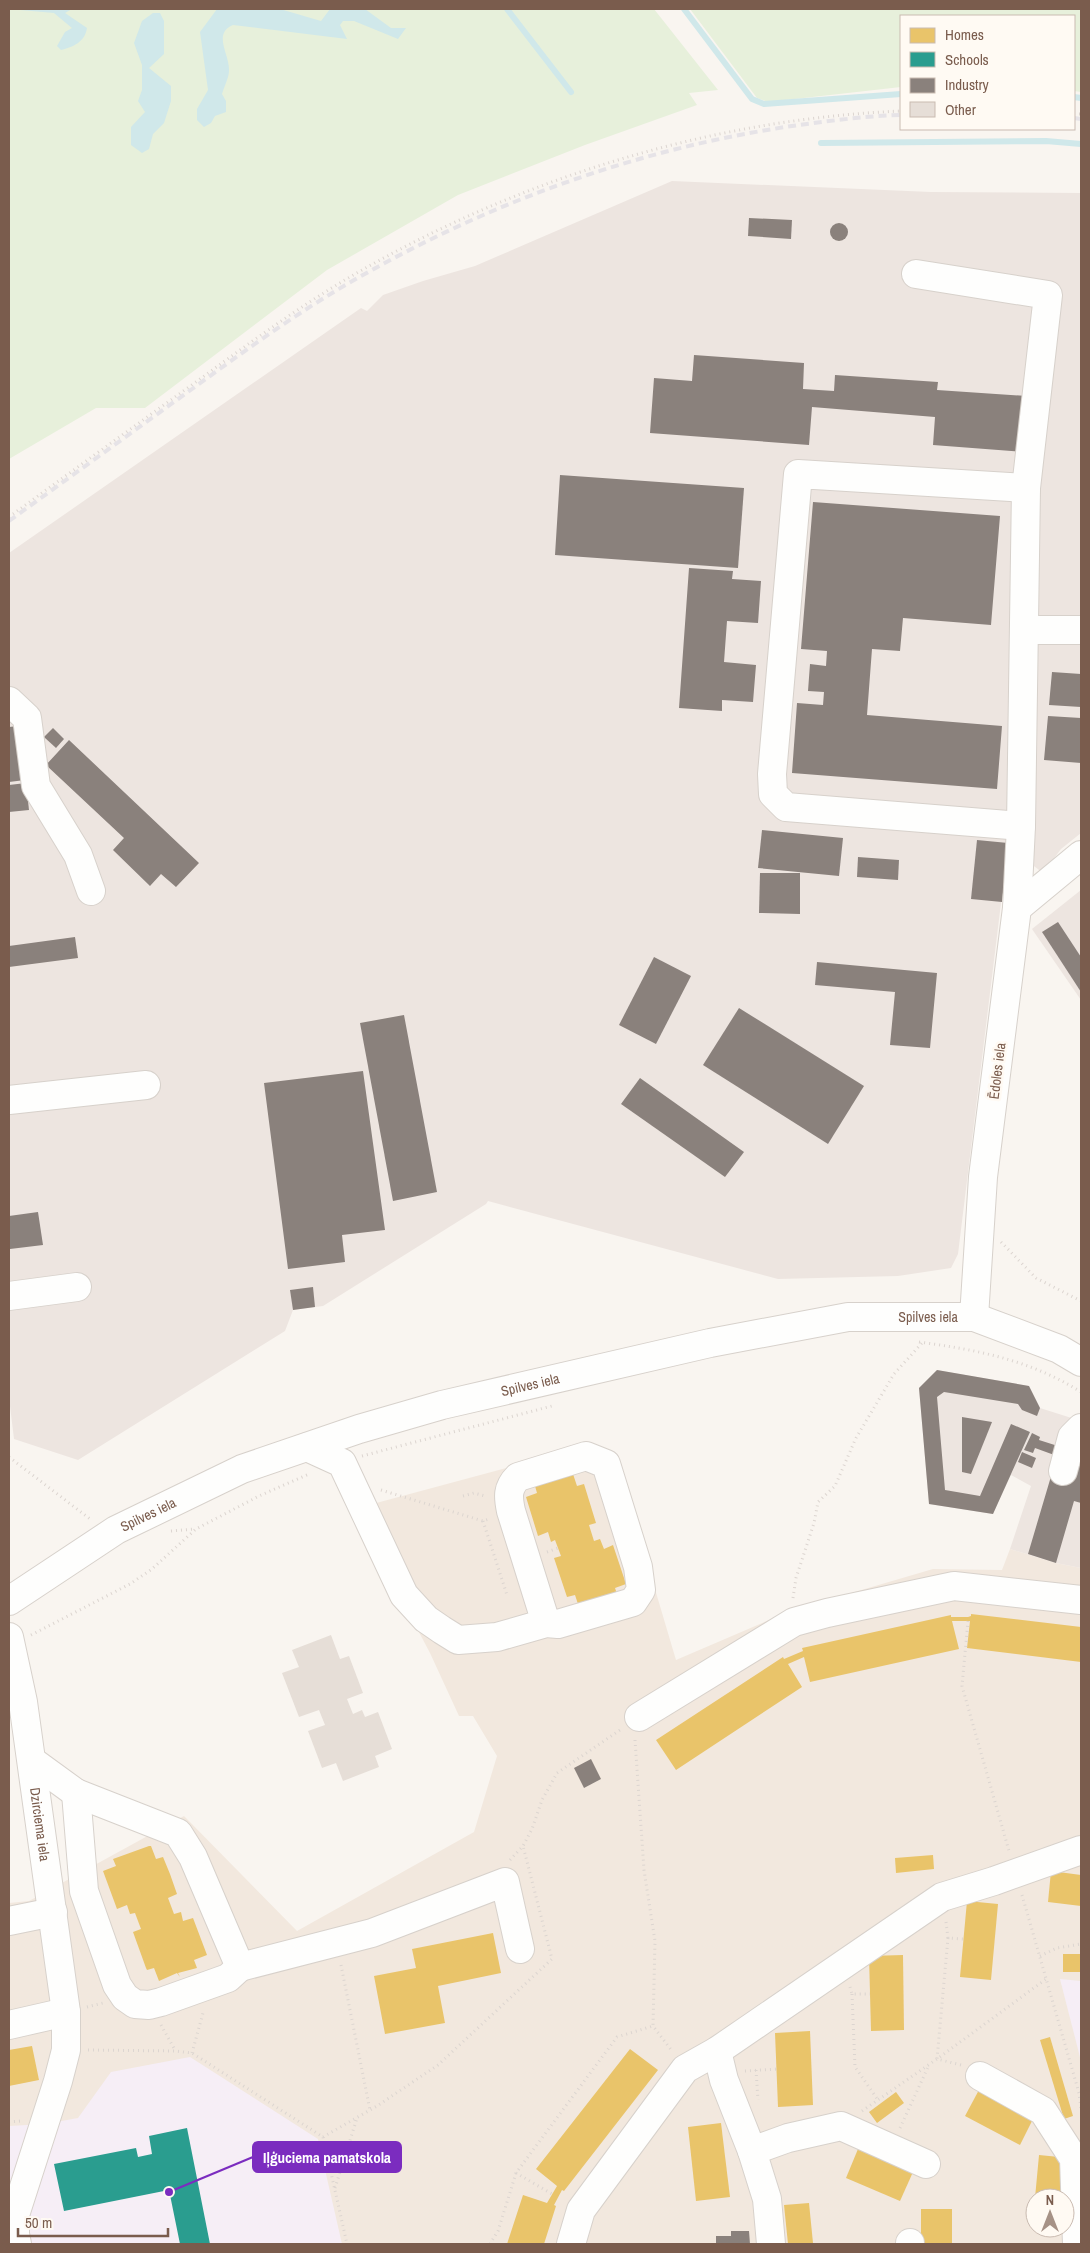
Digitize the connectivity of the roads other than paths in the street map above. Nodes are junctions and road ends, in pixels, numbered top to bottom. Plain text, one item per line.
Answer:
1 (916, 274) dead end
2 (1026, 488) junction
3 (1024, 630) junction
4 (1081, 630) edge
5 (9, 701) edge
6 (1021, 826) junction
7 (1081, 855) edge
8 (91, 891) dead end
9 (1017, 908) junction
10 (146, 1085) dead end
11 (9, 1100) edge
12 (77, 1287) dead end
13 (9, 1296) edge
14 (974, 1317) junction
15 (1081, 1362) edge
16 (1081, 1428) edge
17 (358, 1430) junction
18 (308, 1447) junction
19 (342, 1463) junction
20 (1063, 1471) dead end
21 (1081, 1600) edge
22 (9, 1601) edge
23 (546, 1623) junction
24 (10, 1642) edge
25 (639, 1717) road end
26 (32, 1761) junction
27 (76, 1793) junction
28 (1081, 1850) edge
29 (53, 1912) junction
30 (9, 1921) edge
31 (520, 1949) dead end
32 (240, 1967) junction
33 (66, 2012) junction
34 (9, 2024) edge
35 (720, 2062) junction
36 (980, 2076) road end
37 (752, 2151) junction
38 (926, 2164) dead end
39 (17, 2244) edge
40 (571, 2244) edge
41 (771, 2244) edge
42 (1077, 2244) edge

1 - 2 street, Ēdoles iela
2 - 3 street, Ēdoles iela
2 - 6 street
3 - 4 street
3 - 6 street, Ēdoles iela
5 - 8 street
6 - 9 street, Ēdoles iela
7 - 9 street
9 - 14 street, Ēdoles iela
10 - 11 street
12 - 13 street
14 - 15 street, Spilves iela
14 - 17 street, Spilves iela
16 - 20 street
17 - 18 street, Spilves iela
17 - 19 street
18 - 19 street
18 - 22 street, Spilves iela
19 - 23 street
21 - 25 street
23 - 23 street
24 - 26 street, Dzirciema iela
26 - 27 street
26 - 29 street, Dzirciema iela
27 - 32 street
27 - 32 street
28 - 35 street
29 - 30 street
29 - 33 street, Dzirciema iela
31 - 32 street
33 - 34 street
33 - 39 street, Dzirciema iela
35 - 37 street
35 - 40 street
36 - 42 street
37 - 38 street
37 - 41 street

